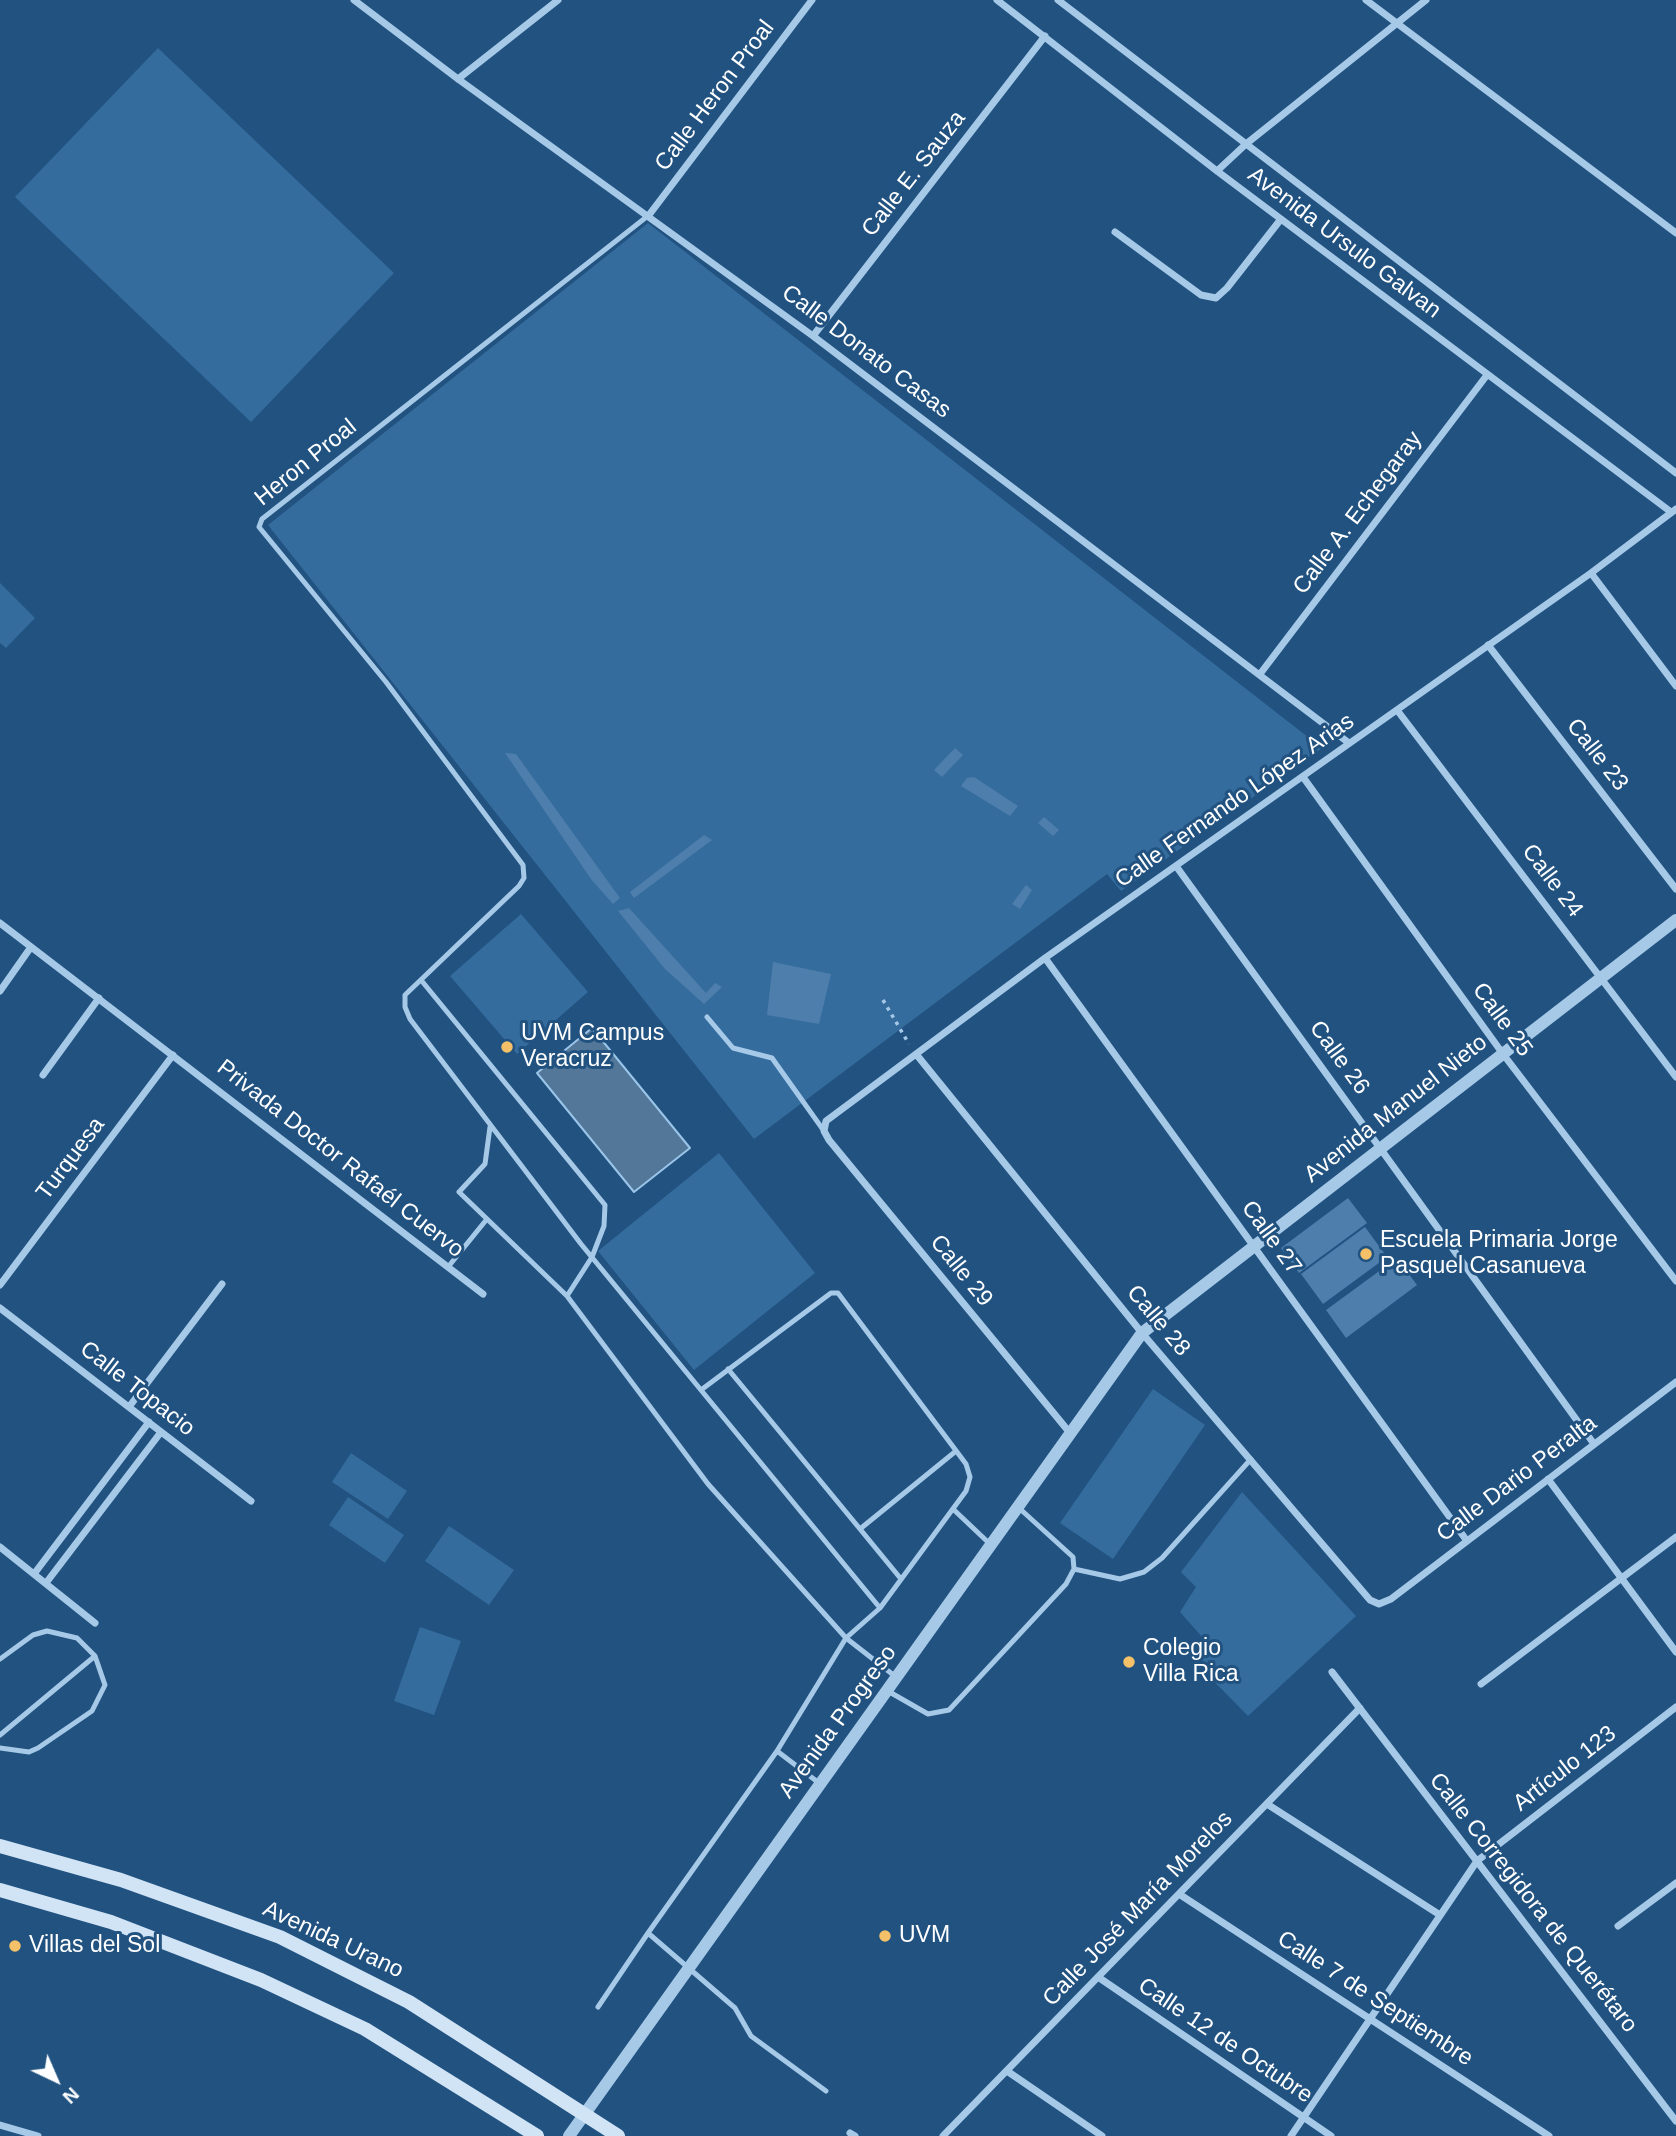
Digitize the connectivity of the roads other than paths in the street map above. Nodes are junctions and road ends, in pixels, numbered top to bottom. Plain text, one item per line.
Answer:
1 (354, 0) edge
2 (558, 0) edge
3 (812, 0) edge
4 (997, 0) edge
5 (1059, 0) edge
6 (1366, 0) edge
7 (1426, 0) edge
8 (1398, 24) junction
9 (1045, 36) junction
10 (458, 79) junction
11 (1246, 144) junction
12 (1217, 171) junction
13 (649, 215) junction
14 (1281, 219) junction
15 (1115, 232) dead end
16 (1676, 233) edge
17 (813, 336) junction
18 (1487, 375) junction
19 (1676, 473) edge
20 (1674, 511) edge
21 (1591, 573) junction
22 (1488, 645) junction
23 (1260, 674) junction
24 (1676, 686) edge
25 (1397, 710) junction
26 (1349, 743) junction
27 (1303, 776) junction
28 (1176, 866) junction
29 (1676, 888) edge
30 (1676, 920) edge
31 (0, 923) edge
32 (32, 947) junction
33 (1045, 958) junction
34 (1601, 977) junction
35 (421, 980) junction
36 (0, 991) edge
37 (99, 998) junction
38 (707, 1017) dead end
39 (916, 1054) junction
40 (1503, 1054) junction
41 (173, 1055) junction
42 (43, 1075) dead end
43 (1676, 1077) edge
44 (491, 1128) junction
45 (824, 1131) junction
46 (1381, 1148) junction
47 (487, 1219) junction
48 (1254, 1246) junction
49 (592, 1257) junction
50 (449, 1267) junction
51 (1676, 1281) edge
52 (222, 1284) dead end
53 (0, 1286) edge
54 (483, 1294) dead end
55 (567, 1296) junction
56 (0, 1308) edge
57 (1142, 1332) junction
58 (728, 1369) junction
59 (1676, 1382) edge
60 (701, 1390) junction
61 (129, 1407) junction
62 (149, 1422) junction
63 (162, 1432) junction
64 (1070, 1433) junction
65 (1594, 1444) junction
66 (956, 1451) junction
67 (1251, 1460) junction
68 (1548, 1479) junction
69 (251, 1501) dead end
70 (1018, 1506) junction
71 (953, 1508) junction
72 (860, 1529) junction
73 (1676, 1537) edge
74 (1467, 1541) junction
75 (991, 1545) junction
76 (0, 1547) edge
77 (1074, 1569) junction
78 (34, 1574) junction
79 (1621, 1578) junction
80 (901, 1579) junction
81 (46, 1583) junction
82 (1379, 1604) joint
83 (880, 1608) junction
84 (95, 1623) dead end
85 (846, 1638) junction
86 (1676, 1652) edge
87 (95, 1656) junction
88 (0, 1659) edge
89 (1332, 1672) dead end
90 (895, 1677) junction
91 (1481, 1684) dead end
92 (886, 1690) junction
93 (1676, 1707) edge
94 (1360, 1708) junction
95 (0, 1735) edge
96 (0, 1748) edge
97 (777, 1751) junction
98 (819, 1784) junction
99 (1267, 1804) junction
100 (0, 1846) edge
101 (1477, 1861) junction
102 (1676, 1883) edge
103 (0, 1890) edge
104 (1179, 1894) junction
105 (1440, 1915) junction
106 (1618, 1926) dead end
107 (648, 1933) junction
108 (689, 1965) junction
109 (1098, 1977) junction
110 (598, 2007) dead end
111 (1370, 2019) junction
112 (1007, 2071) junction
113 (826, 2091) dead end
114 (585, 2113) junction
115 (1303, 2117) junction
116 (1676, 2120) edge
117 (0, 2125) edge
118 (38, 2136) edge
119 (537, 2136) edge
120 (569, 2136) edge
121 (618, 2136) edge
122 (943, 2136) edge
123 (1102, 2136) edge
124 (1291, 2136) edge
125 (1331, 2136) edge
126 (1549, 2136) edge

1 - 10 street, Calle Donato Casas
2 - 10 street
3 - 13 street, Calle Heron Proal
4 - 9 street, Avenida Ursulo Galvan
5 - 11 street, Avenida Ursulo Galvan
6 - 8 street
7 - 8 street
8 - 11 street
8 - 16 street
9 - 12 street, Avenida Ursulo Galvan
9 - 17 street, Calle E. Sauza
10 - 13 street, Calle Donato Casas
11 - 12 street
11 - 19 street, Avenida Ursulo Galvan
12 - 14 street, Avenida Ursulo Galvan
13 - 17 street, Calle Donato Casas
13 - 35 lane, Heron Proal
14 - 15 street
14 - 18 street, Avenida Ursulo Galvan
17 - 23 street, Calle Donato Casas
18 - 20 street, Avenida Ursulo Galvan
18 - 23 street, Calle A. Echegaray
20 - 21 street, Calle Fernando López Arias
21 - 22 street, Calle Fernando López Arias
21 - 24 street
22 - 25 street, Calle Fernando López Arias
22 - 29 street, Calle 23
23 - 26 street, Calle Donato Casas
25 - 26 street, Calle Fernando López Arias
25 - 34 street, Calle 24
26 - 27 street, Calle Fernando López Arias
27 - 28 street, Calle Fernando López Arias
27 - 40 street, Calle 25
28 - 33 street, Calle Fernando López Arias
28 - 46 street, Calle 26
30 - 34 street, Avenida Manuel Nieto
31 - 32 street, Privada Doctor Rafaél Cuervo
32 - 36 street
32 - 37 street, Privada Doctor Rafaél Cuervo
33 - 39 street, Calle Fernando López Arias
33 - 48 street, Calle 27
34 - 40 street, Avenida Manuel Nieto
34 - 43 street, Calle 24
35 - 44 lane
35 - 49 lane
37 - 41 street, Privada Doctor Rafaél Cuervo
37 - 42 street
38 - 45 lane
39 - 45 street, Calle Fernando López Arias
39 - 57 street, Calle 28
40 - 46 street, Avenida Manuel Nieto
40 - 51 street, Calle 25
41 - 50 street, Privada Doctor Rafaél Cuervo
41 - 53 street, Turquesa
44 - 47 lane
44 - 49 lane
45 - 64 street, Calle 29
46 - 48 street, Avenida Manuel Nieto
46 - 65 street, Calle 26
47 - 50 lane
47 - 55 lane
48 - 57 street, Avenida Manuel Nieto
48 - 74 street, Calle 27
49 - 55 lane
49 - 60 lane
50 - 54 street, Privada Doctor Rafaél Cuervo
52 - 61 street
55 - 85 lane
56 - 61 street, Calle Topacio
57 - 64 street, Avenida Progreso
57 - 67 street, Calle 28
58 - 60 lane
58 - 66 lane
58 - 72 lane
59 - 65 street, Calle Dario Peralta
60 - 83 lane
61 - 62 street, Calle Topacio
62 - 63 street, Calle Topacio
62 - 78 street
63 - 69 street, Calle Topacio
63 - 81 street
64 - 70 street, Avenida Progreso
65 - 68 street, Calle Dario Peralta
66 - 71 lane
66 - 72 lane
67 - 77 lane
67 - 82 street, Calle 28
68 - 74 street, Calle Dario Peralta
68 - 79 street
70 - 75 street, Avenida Progreso
70 - 77 lane
71 - 75 lane
71 - 80 lane
72 - 80 lane
73 - 79 street
74 - 82 street, Calle Dario Peralta
75 - 90 street, Avenida Progreso
76 - 78 street
77 - 92 lane
78 - 81 street
79 - 86 street
79 - 91 street
80 - 83 lane
81 - 84 street
83 - 85 lane
85 - 90 lane
85 - 97 lane
87 - 88 lane
87 - 95 lane
87 - 96 lane
89 - 94 street, Calle Corregidora de Querétaro
90 - 92 street, Avenida Progreso
92 - 98 street, Avenida Progreso
93 - 101 street, Artículo 123
94 - 99 street, Calle José María Morelos
94 - 101 street, Calle Corregidora de Querétaro
97 - 98 lane
97 - 107 lane
98 - 108 street, Avenida Progreso
99 - 104 street, Calle José María Morelos
99 - 105 street
100 - 114 main road, Avenida Urano
101 - 105 street, Artículo 123
101 - 116 street, Calle Corregidora de Querétaro
102 - 106 street
103 - 119 main road
104 - 109 street, Calle José María Morelos
104 - 111 street, Calle 7 de Septiembre
105 - 111 street, Artículo 123
107 - 108 lane
107 - 110 lane
108 - 113 lane
108 - 114 street, Avenida Progreso
109 - 112 street, Calle José María Morelos
109 - 115 street, Calle 12 de Octubre
111 - 115 street, Artículo 123
111 - 126 street, Calle 7 de Septiembre
112 - 122 street, Calle José María Morelos
112 - 123 street
114 - 120 street, Avenida Progreso
114 - 121 main road, Avenida Urano
115 - 124 street, Artículo 123
115 - 125 street, Calle 12 de Octubre
117 - 118 street

